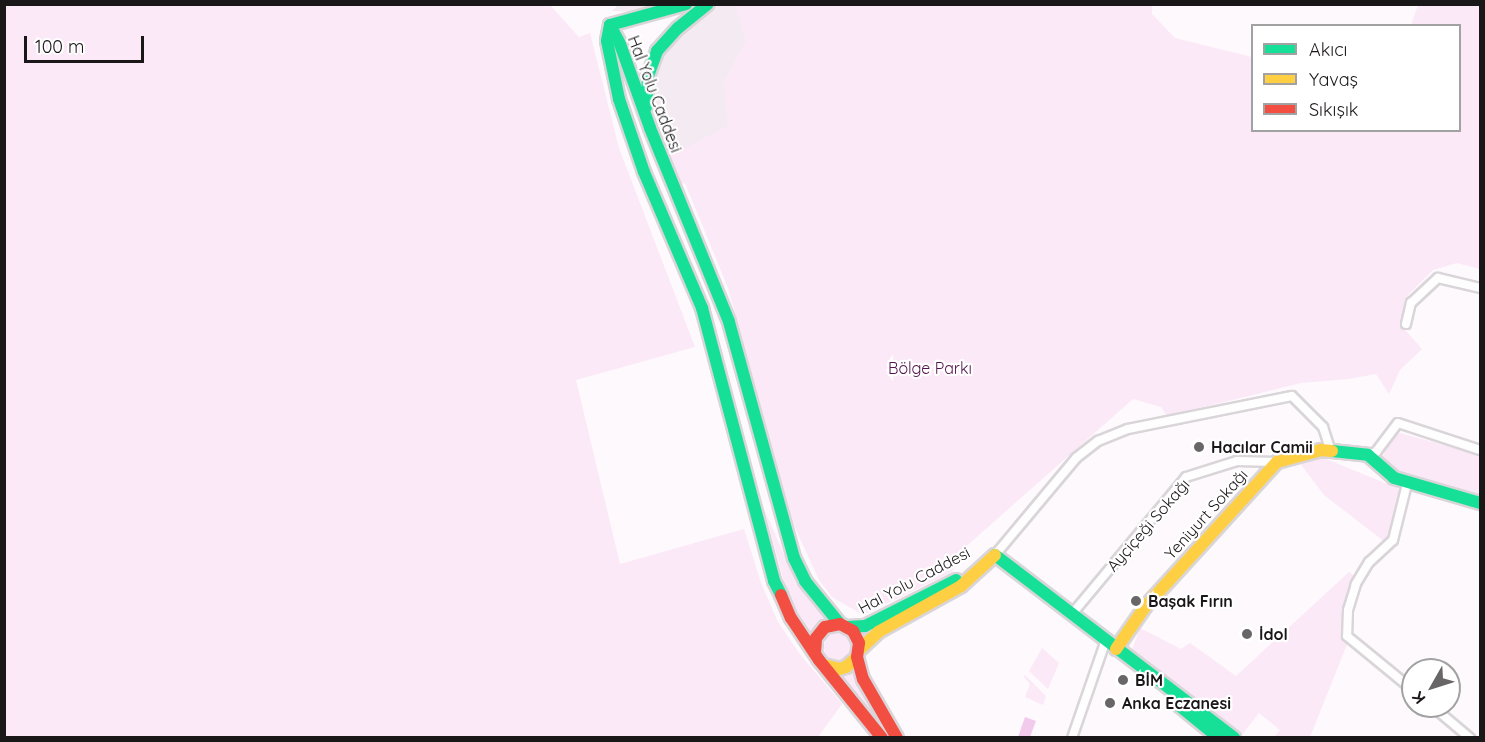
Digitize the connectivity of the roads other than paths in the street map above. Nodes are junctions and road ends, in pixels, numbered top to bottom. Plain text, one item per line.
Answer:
1 (686, 4) edge
2 (708, 4) edge
3 (610, 25) junction
4 (646, 117) junction
5 (1480, 288) edge
6 (1406, 324) dead end
7 (1480, 450) edge
8 (1331, 451) junction
9 (1368, 455) junction
10 (1277, 462) junction
11 (1407, 484) junction
12 (1480, 503) edge
13 (995, 555) junction
14 (1072, 614) junction
15 (843, 625) junction
16 (1106, 640) junction
17 (1116, 649) junction
18 (815, 653) junction
19 (858, 653) junction
20 (824, 665) junction
21 (1401, 680) edge
22 (1446, 718) edge
23 (882, 738) edge
24 (897, 738) edge
25 (1071, 738) edge
26 (1219, 738) edge
27 (1234, 738) edge
28 (1470, 738) edge

1 - 3 main road
2 - 4 main road
3 - 4 main road, Hal Yolu Caddesi
3 - 18 main road, Hal Yolu Caddesi
4 - 15 main road, Hal Yolu Caddesi
5 - 6 street
7 - 9 street
8 - 9 main road, Yeniyurt Sokağı
8 - 10 main road, Yeniyurt Sokağı
8 - 13 street
9 - 11 main road
10 - 14 street, Ayçiçeği Sokağı
10 - 17 main road, Yeniyurt Sokağı
11 - 12 main road
11 - 21 street
13 - 14 main road, Hal Yolu Caddesi
13 - 15 main road, Hal Yolu Caddesi
13 - 19 main road, Hal Yolu Caddesi
14 - 16 main road, Hal Yolu Caddesi
15 - 18 main road
15 - 19 main road
16 - 17 main road, Hal Yolu Caddesi
16 - 25 street
17 - 26 main road, Hal Yolu Caddesi
17 - 27 main road, Hal Yolu Caddesi
18 - 20 main road
19 - 20 main road
19 - 24 main road
20 - 23 main road
22 - 28 street

